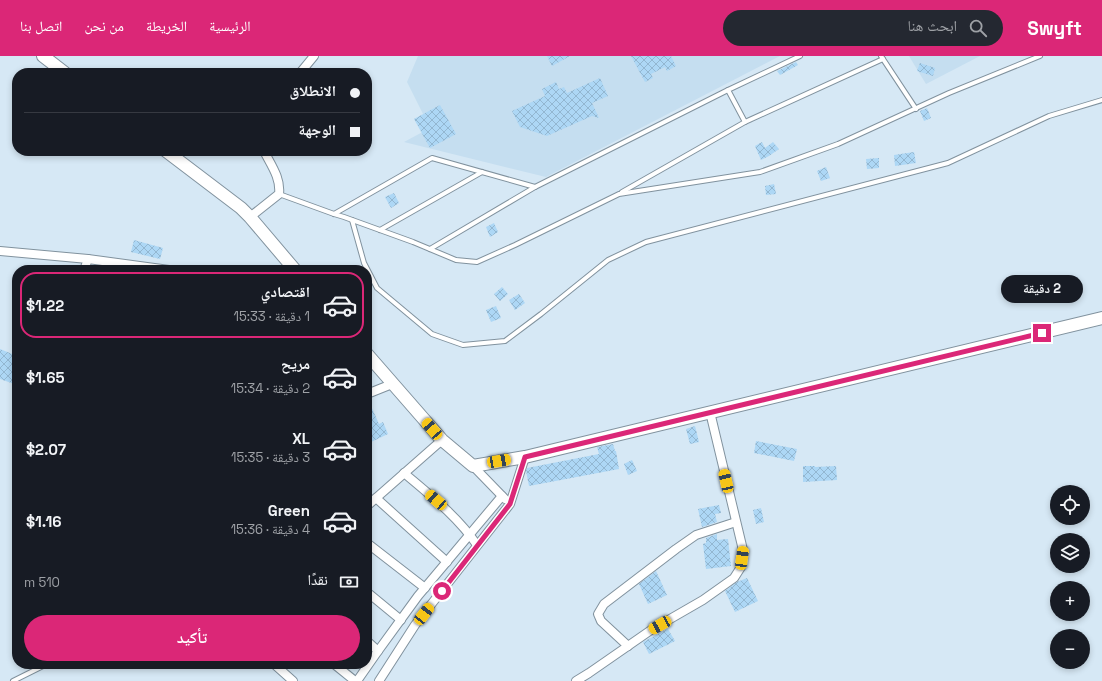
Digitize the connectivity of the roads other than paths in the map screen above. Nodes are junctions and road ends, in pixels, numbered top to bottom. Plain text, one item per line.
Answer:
1 (43, 56) edge
2 (314, 56) edge
3 (800, 56) edge
4 (1040, 56) edge
5 (882, 58) edge
6 (59, 68) edge
7 (304, 68) edge
8 (728, 90) junction
9 (1102, 100) edge
10 (916, 109) junction
11 (745, 122) junction
12 (173, 156) edge
13 (267, 156) edge
14 (482, 172) junction
15 (535, 187) junction
16 (279, 194) junction
17 (619, 194) junction
18 (334, 214) junction
19 (250, 218) junction
20 (352, 220) junction
21 (380, 230) junction
22 (430, 248) junction
23 (0, 251) edge
24 (88, 259) junction
25 (86, 265) edge
26 (132, 265) edge
27 (291, 265) edge
28 (365, 265) edge
29 (372, 278) edge
30 (1102, 318) edge
31 (372, 360) edge
32 (392, 384) junction
33 (372, 392) edge
34 (710, 412) junction
35 (442, 440) junction
36 (525, 457) junction
37 (474, 466) junction
38 (404, 473) junction
39 (502, 496) junction
40 (376, 498) junction
41 (372, 502) edge
42 (510, 504) junction
43 (736, 522) junction
44 (470, 535) junction
45 (477, 546) junction
46 (372, 547) edge
47 (447, 562) junction
48 (425, 588) junction
49 (372, 596) edge
50 (401, 620) junction
51 (372, 646) edge
52 (628, 646) junction
53 (378, 651) junction
54 (372, 659) edge
55 (37, 669) edge
56 (280, 669) edge
57 (340, 669) edge
58 (365, 669) edge
59 (13, 681) edge
60 (293, 681) edge
61 (356, 681) edge
62 (379, 681) edge
63 (576, 681) edge

1 - 6 street
2 - 7 street
3 - 8 lane
4 - 10 lane
5 - 10 lane
5 - 11 lane
8 - 11 lane
8 - 15 lane
9 - 29 lane
10 - 17 lane
11 - 17 lane
12 - 19 street
13 - 16 street
14 - 15 lane
14 - 18 lane
14 - 21 lane
15 - 22 lane
16 - 18 lane
16 - 19 street
17 - 22 lane
18 - 20 lane
19 - 27 street
20 - 21 lane
20 - 28 lane
21 - 22 lane
23 - 24 street
24 - 25 street
24 - 26 street
30 - 34 street
31 - 32 street
32 - 33 street
32 - 35 street
34 - 36 street
34 - 43 street
35 - 37 street
35 - 38 street
36 - 37 street
36 - 42 street
37 - 39 street
38 - 40 street
38 - 44 street
39 - 42 street
39 - 44 street
40 - 41 street
40 - 47 street
42 - 45 street
43 - 52 street
43 - 52 street
44 - 45 street
44 - 47 street
45 - 62 street
46 - 48 street
47 - 48 street
48 - 50 street
49 - 50 street
50 - 53 street
51 - 53 street
52 - 63 street
53 - 54 street
55 - 59 lane
56 - 60 street
57 - 61 street
58 - 61 street

